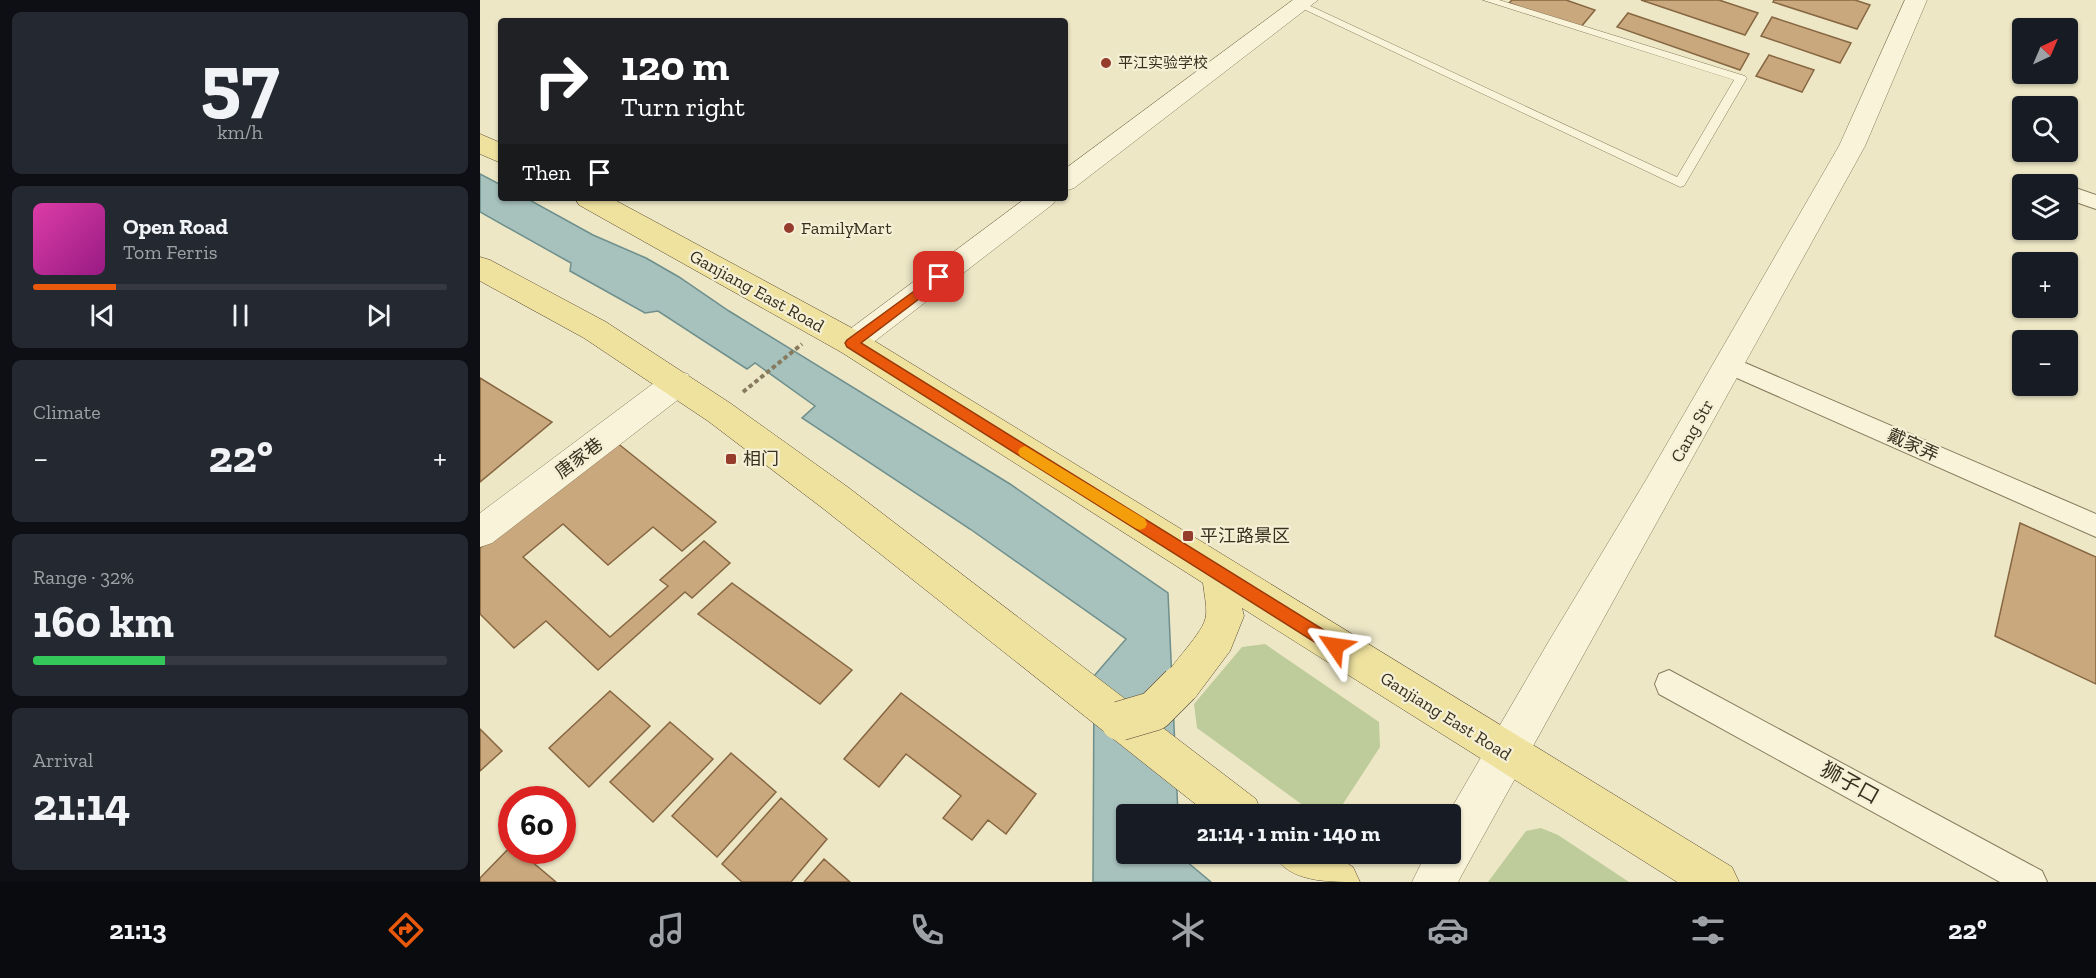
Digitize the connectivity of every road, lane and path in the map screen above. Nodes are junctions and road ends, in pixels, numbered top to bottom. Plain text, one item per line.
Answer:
1 (1488, 0) edge
2 (1916, 0) edge
3 (1304, 2) edge
4 (480, 143) edge
5 (498, 152) edge
6 (1068, 181) edge
7 (2078, 196) edge
8 (594, 201) edge
9 (1040, 201) edge
10 (2096, 202) edge
11 (480, 268) edge
12 (852, 343) junction
13 (802, 344) dead end
14 (1729, 365) junction
15 (677, 383) junction
16 (743, 392) dead end
17 (2096, 526) edge
18 (480, 532) edge
19 (1220, 574) junction
20 (1669, 684) dead end
21 (1120, 721) junction
22 (1506, 753) junction
23 (1227, 804) edge
24 (1461, 833) edge
25 (1310, 864) edge
26 (1444, 864) edge
27 (1338, 882) edge
28 (1434, 882) edge
29 (1717, 882) edge
30 (2031, 882) edge

1 - 3 lane
2 - 14 street, Cang Str
3 - 6 street
4 - 5 main road
7 - 10 street
8 - 12 main road, Ganjiang East Road
9 - 12 street
11 - 15 main road
12 - 19 main road, Ganjiang East Road
13 - 16 path, bridge
14 - 17 street, 戴家弄
14 - 22 street, Cang Str
15 - 18 street, 唐家巷
15 - 21 main road
19 - 21 main road, bridge
19 - 22 main road, Ganjiang East Road
20 - 30 street, 狮子口
21 - 23 main road
22 - 24 street, Cang Str
22 - 29 main road, Ganjiang East Road
25 - 27 main road
26 - 28 street, Cang Str

